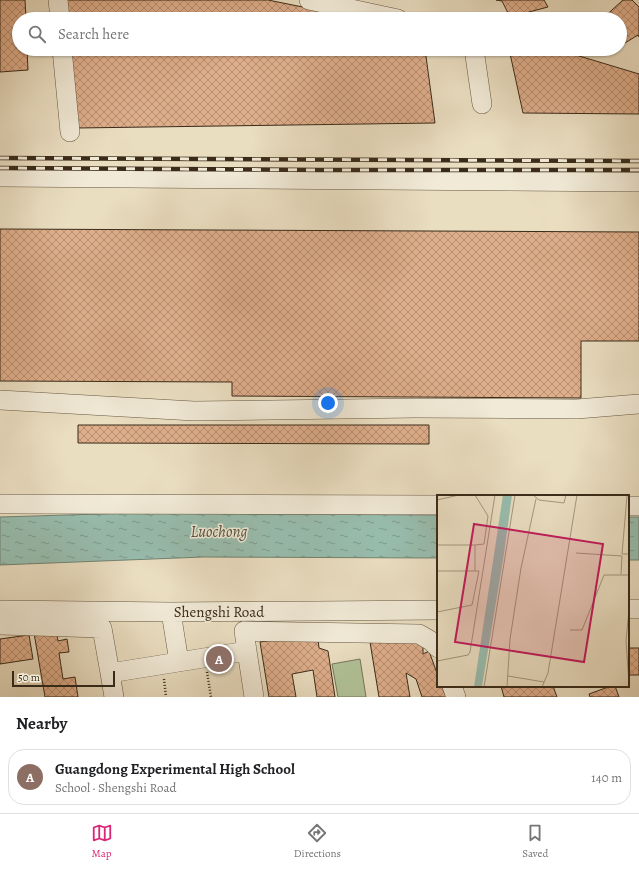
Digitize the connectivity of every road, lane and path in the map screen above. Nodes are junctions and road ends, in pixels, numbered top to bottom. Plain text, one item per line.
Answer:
1 (58, 0) edge
2 (309, 0) edge
3 (59, 12) edge
4 (365, 12) edge
5 (63, 56) edge
6 (475, 56) edge
7 (482, 104) dead end
8 (70, 132) dead end
9 (0, 177) edge
10 (639, 182) edge
11 (0, 400) edge
12 (639, 404) edge
13 (0, 504) edge
14 (437, 505) edge
15 (0, 610) edge
16 (437, 610) edge
17 (171, 612) junction
18 (0, 625) edge
19 (437, 647) edge
20 (247, 651) junction
21 (205, 658) junction
22 (179, 662) junction
23 (110, 673) junction
24 (452, 687) edge
25 (114, 697) edge
26 (211, 697) edge
27 (254, 697) edge
28 (456, 697) edge

1 - 3 street
2 - 4 street
5 - 8 street
6 - 7 street
9 - 10 street
11 - 12 street
13 - 14 street
15 - 17 street, Shengshi Road
16 - 17 street, Shengshi Road
17 - 22 street
18 - 23 street
19 - 20 street
20 - 21 street
20 - 27 street
21 - 22 street
21 - 26 path
22 - 23 street
23 - 25 street
24 - 28 street

